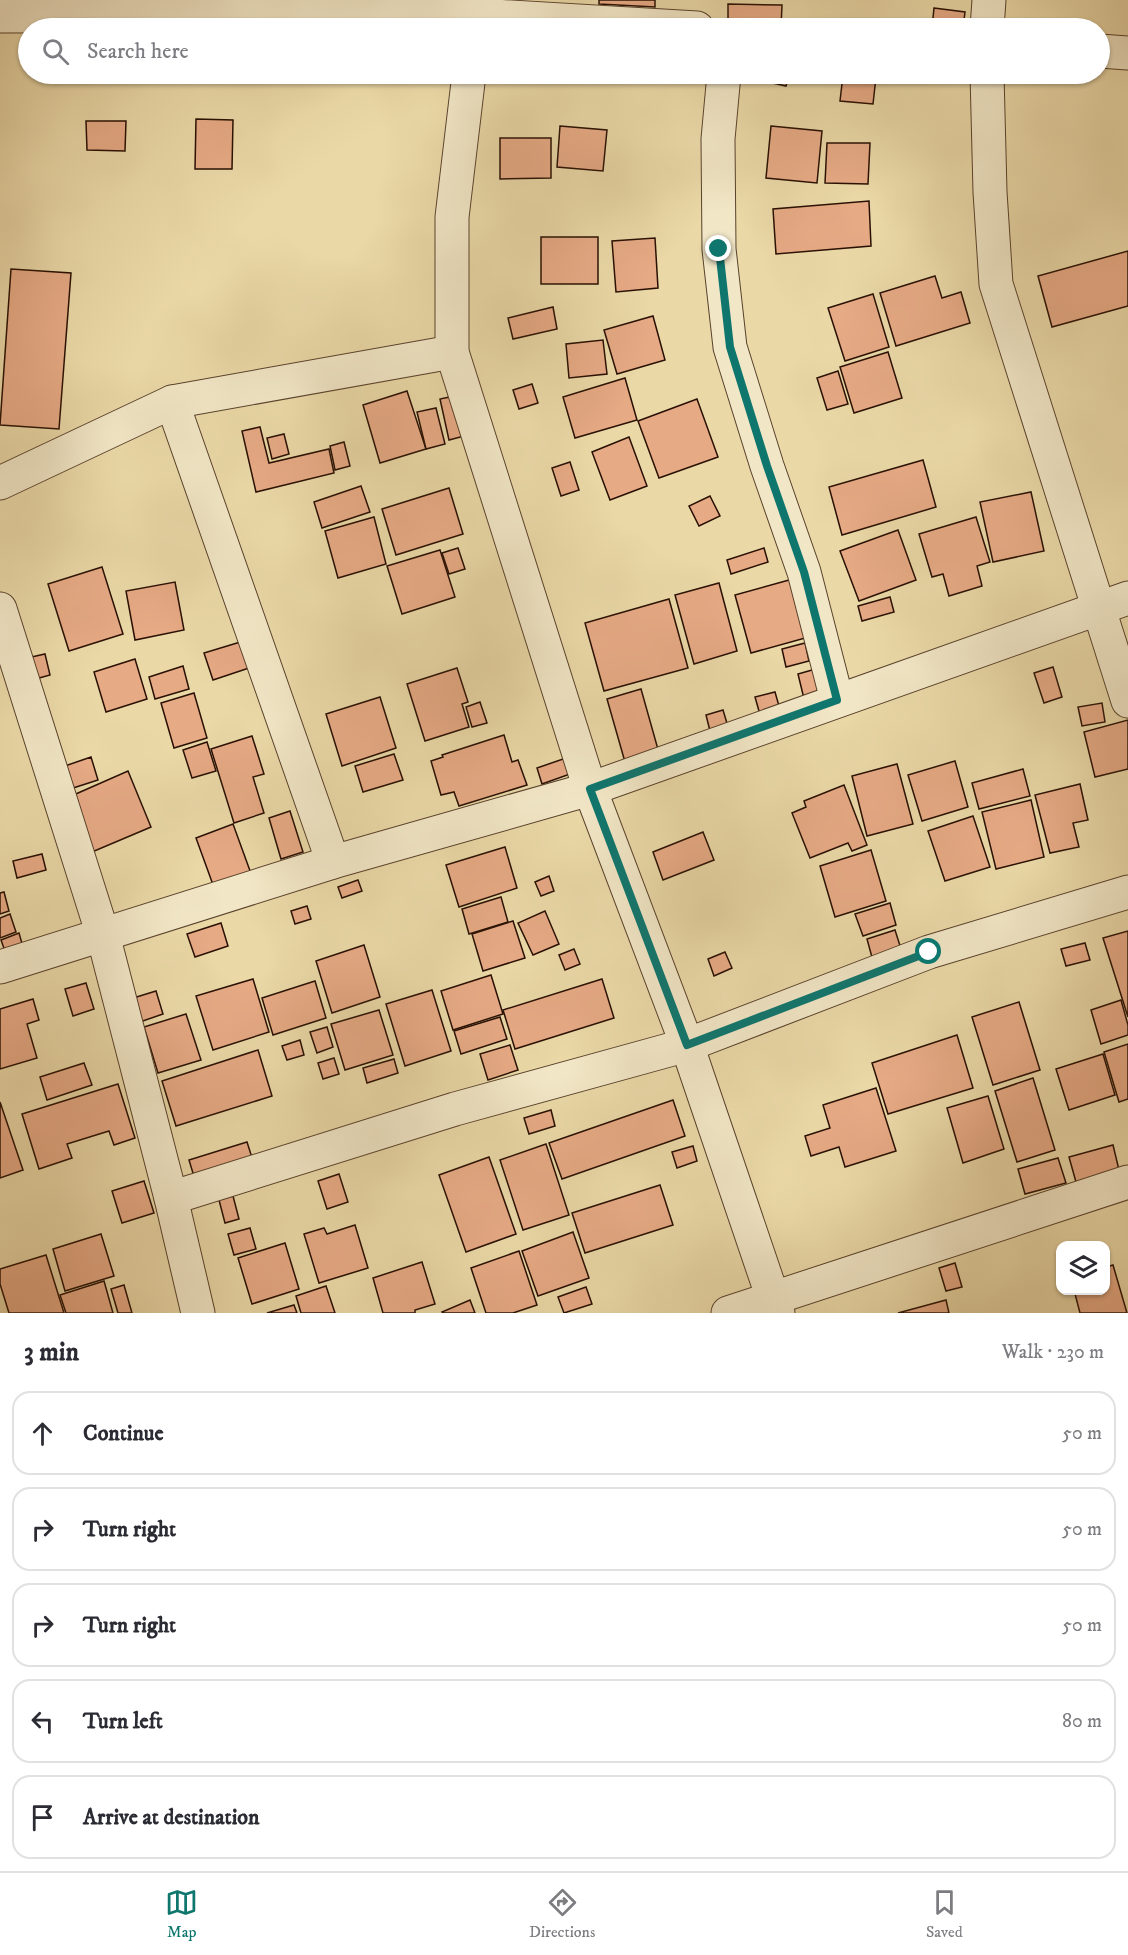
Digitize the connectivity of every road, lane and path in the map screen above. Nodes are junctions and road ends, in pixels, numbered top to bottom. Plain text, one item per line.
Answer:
1 (989, 0) edge
2 (476, 14) edge
3 (0, 16) edge
4 (539, 18) edge
5 (988, 18) edge
6 (1110, 52) edge
7 (1128, 53) edge
8 (468, 84) edge
9 (723, 84) edge
10 (987, 84) edge
11 (452, 352) junction
12 (172, 402) junction
13 (0, 483) edge
14 (1128, 598) edge
15 (1097, 608) junction
16 (0, 609) edge
17 (837, 700) junction
18 (1128, 701) edge
19 (590, 789) junction
20 (333, 862) junction
21 (1128, 892) edge
22 (103, 935) junction
23 (0, 968) edge
24 (687, 1045) junction
25 (1128, 1182) edge
26 (171, 1198) junction
27 (776, 1306) edge
28 (198, 1313) edge
29 (728, 1313) edge

1 - 5 street
2 - 3 street
2 - 4 street
6 - 7 street
8 - 11 street
9 - 17 street
10 - 15 street
11 - 12 street
11 - 19 street
12 - 13 street
12 - 20 street
14 - 15 street
15 - 17 street
15 - 18 street
16 - 22 street
17 - 19 street
19 - 20 street
19 - 24 street
20 - 22 street
21 - 24 street
22 - 23 street
22 - 26 street
24 - 26 street
24 - 27 street
25 - 27 street
26 - 28 street
27 - 29 street

